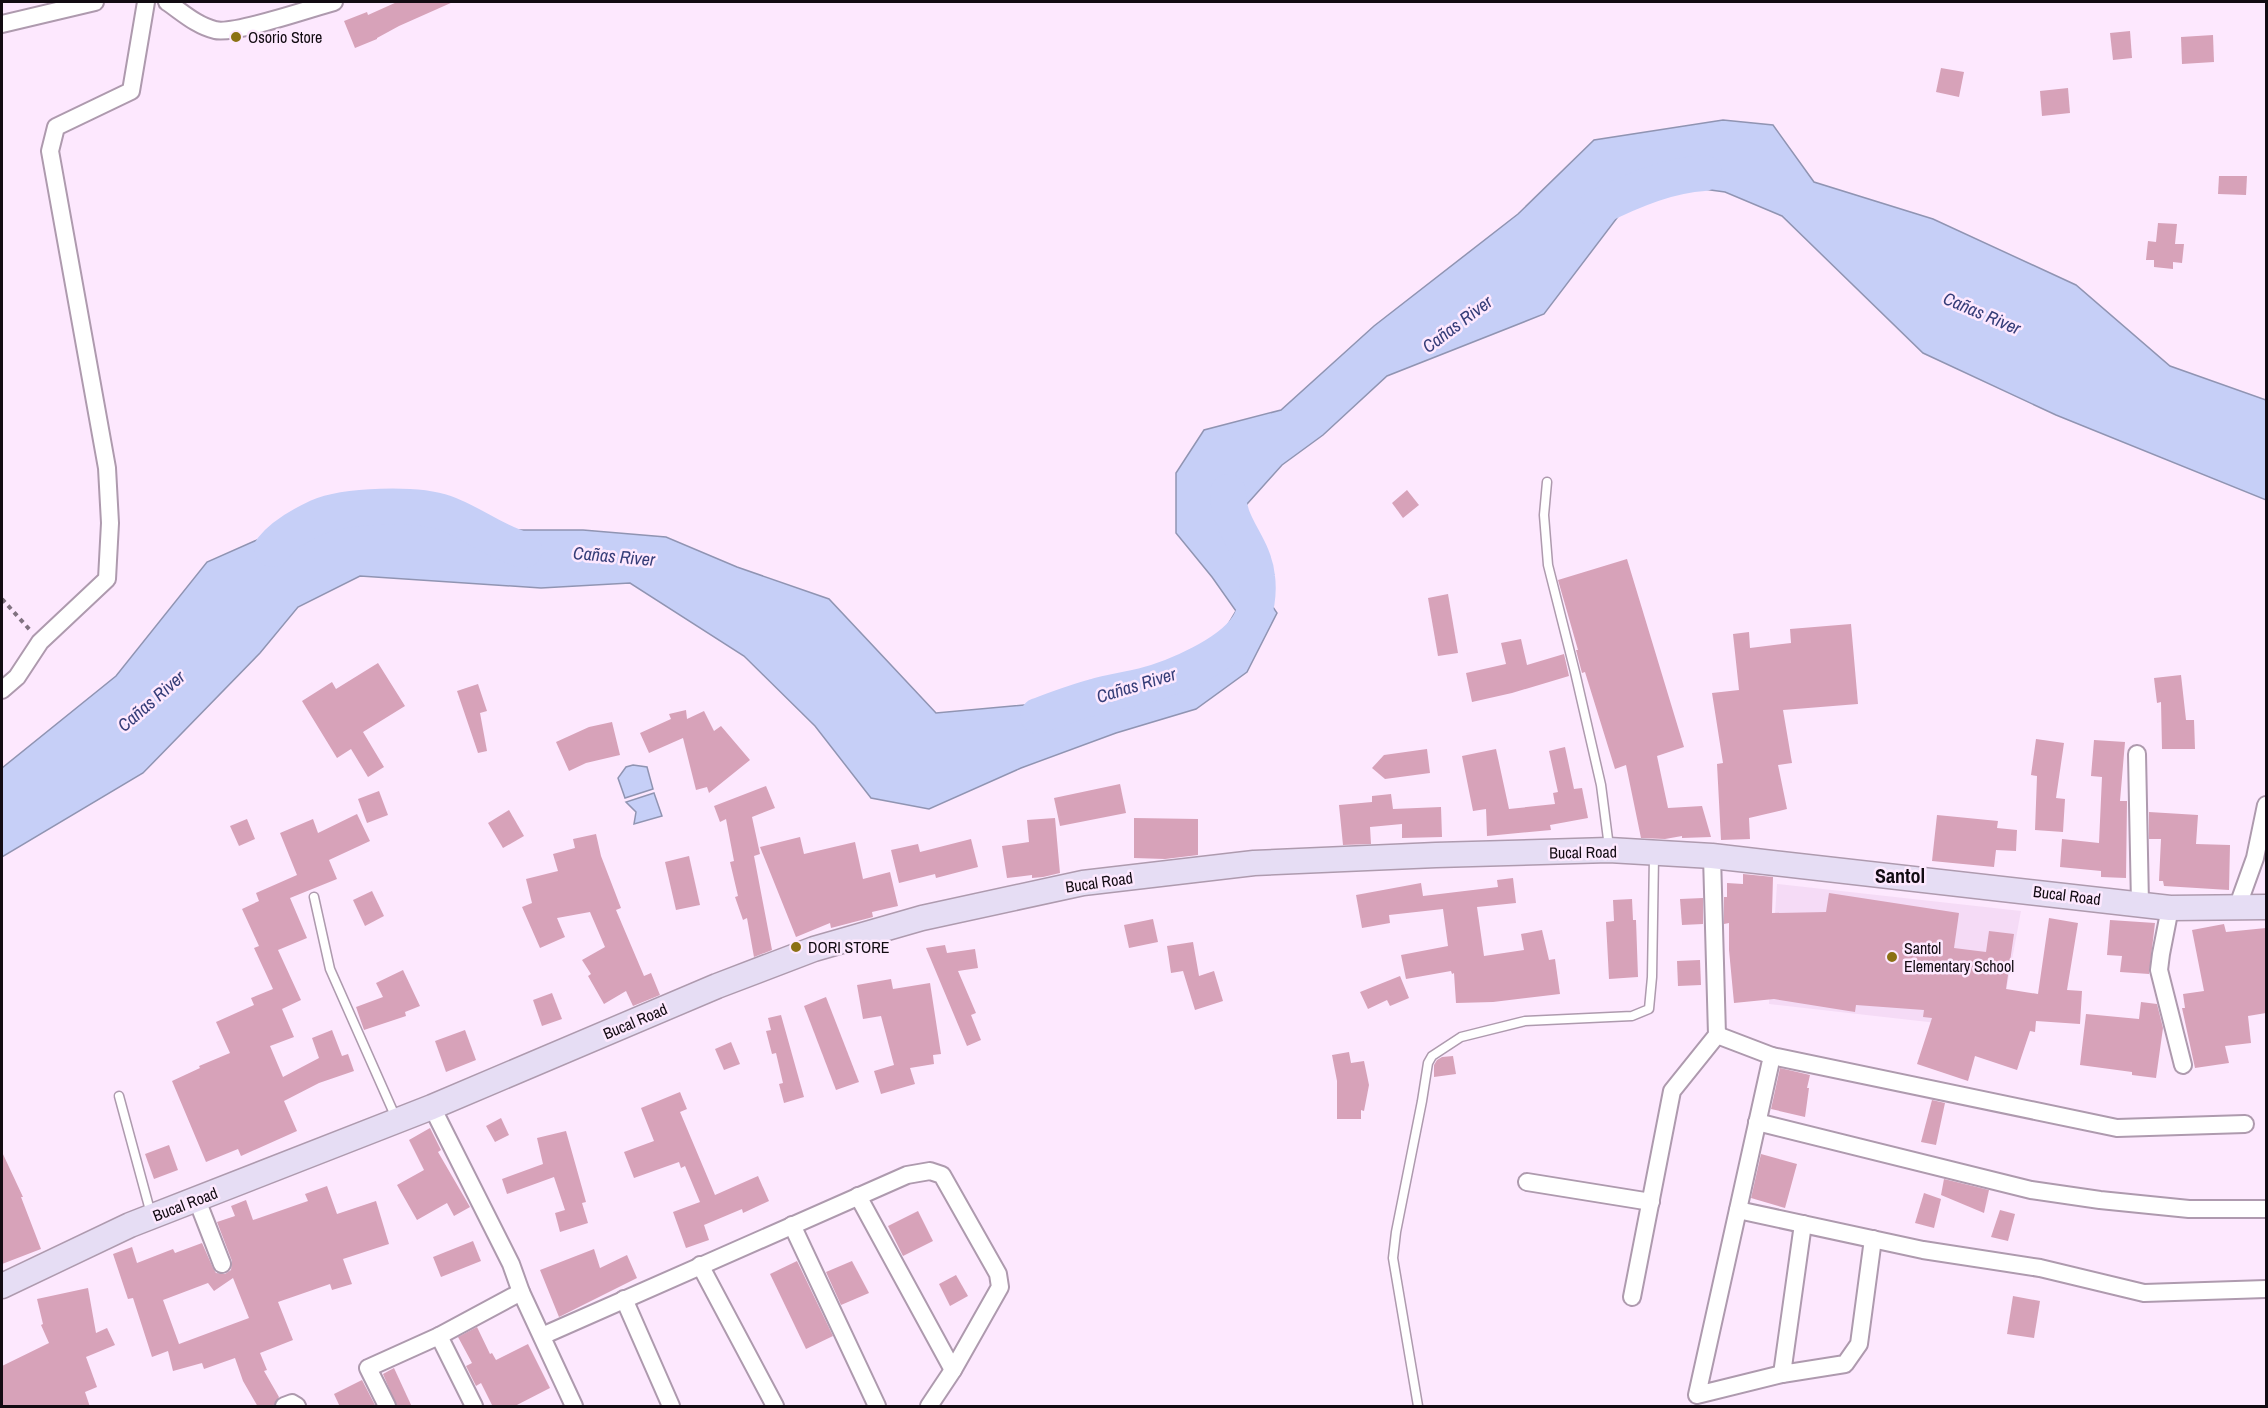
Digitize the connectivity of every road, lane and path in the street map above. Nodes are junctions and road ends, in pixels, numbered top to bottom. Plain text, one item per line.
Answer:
1 (96, 2) edge
2 (146, 2) edge
3 (167, 2) edge
4 (334, 2) edge
5 (47, 7) edge
6 (2, 24) edge
7 (1547, 482) dead end
8 (2, 599) edge
9 (40, 642) junction
10 (2, 690) edge
11 (2137, 754) dead end
12 (2266, 805) edge
13 (1609, 850) junction
14 (1654, 852) junction
15 (1712, 856) junction
16 (314, 897) dead end
17 (2140, 904) junction
18 (2266, 907) edge
19 (2170, 908) junction
20 (2237, 908) junction
21 (1716, 1035) junction
22 (1772, 1056) junction
23 (2183, 1065) dead end
24 (119, 1096) dead end
25 (432, 1107) junction
26 (397, 1121) junction
27 (1757, 1122) junction
28 (2245, 1124) dead end
29 (1527, 1182) dead end
30 (858, 1196) junction
31 (197, 1200) junction
32 (1651, 1202) junction
33 (2266, 1209) edge
34 (1738, 1210) junction
35 (152, 1217) junction
36 (1803, 1224) junction
37 (792, 1225) junction
38 (1873, 1239) junction
39 (222, 1264) dead end
40 (700, 1265) junction
41 (2, 1286) edge
42 (2266, 1288) edge
43 (521, 1292) junction
44 (1632, 1297) dead end
45 (624, 1299) junction
46 (439, 1336) junction
47 (542, 1336) junction
48 (953, 1370) junction
49 (1782, 1374) junction
50 (284, 1407) edge
51 (297, 1407) edge
52 (387, 1407) edge
53 (474, 1407) edge
54 (574, 1407) edge
55 (671, 1407) edge
56 (776, 1407) edge
57 (877, 1407) edge
58 (929, 1407) edge
59 (1418, 1407) edge

1 - 5 street
2 - 9 street
3 - 4 street
5 - 6 street
7 - 13 lane
8 - 9 path
9 - 10 street
11 - 17 street
12 - 20 street
13 - 14 street, Bucal Road
13 - 25 street, Bucal Road
14 - 15 street, Bucal Road
14 - 59 lane
15 - 17 street, Bucal Road
15 - 21 street
16 - 26 lane
17 - 19 street, Bucal Road
18 - 20 street, Bucal Road
19 - 20 street, Bucal Road
19 - 23 street
21 - 22 street
21 - 32 street
22 - 27 street
22 - 28 street
24 - 35 lane
25 - 26 street, Bucal Road
25 - 43 street
26 - 31 street, Bucal Road
27 - 33 street
27 - 34 street
29 - 32 street
30 - 37 street
30 - 48 street
30 - 48 street
31 - 35 street, Bucal Road
31 - 39 street
32 - 44 street
34 - 36 street
34 - 49 street
35 - 41 street, Bucal Road
36 - 38 street
36 - 49 street
37 - 40 street
37 - 57 street
38 - 42 street
38 - 49 street
40 - 45 street
40 - 56 street
43 - 46 street
43 - 47 street
45 - 47 street
45 - 55 street
46 - 52 street
46 - 53 street
47 - 54 street
48 - 58 street
50 - 51 street

